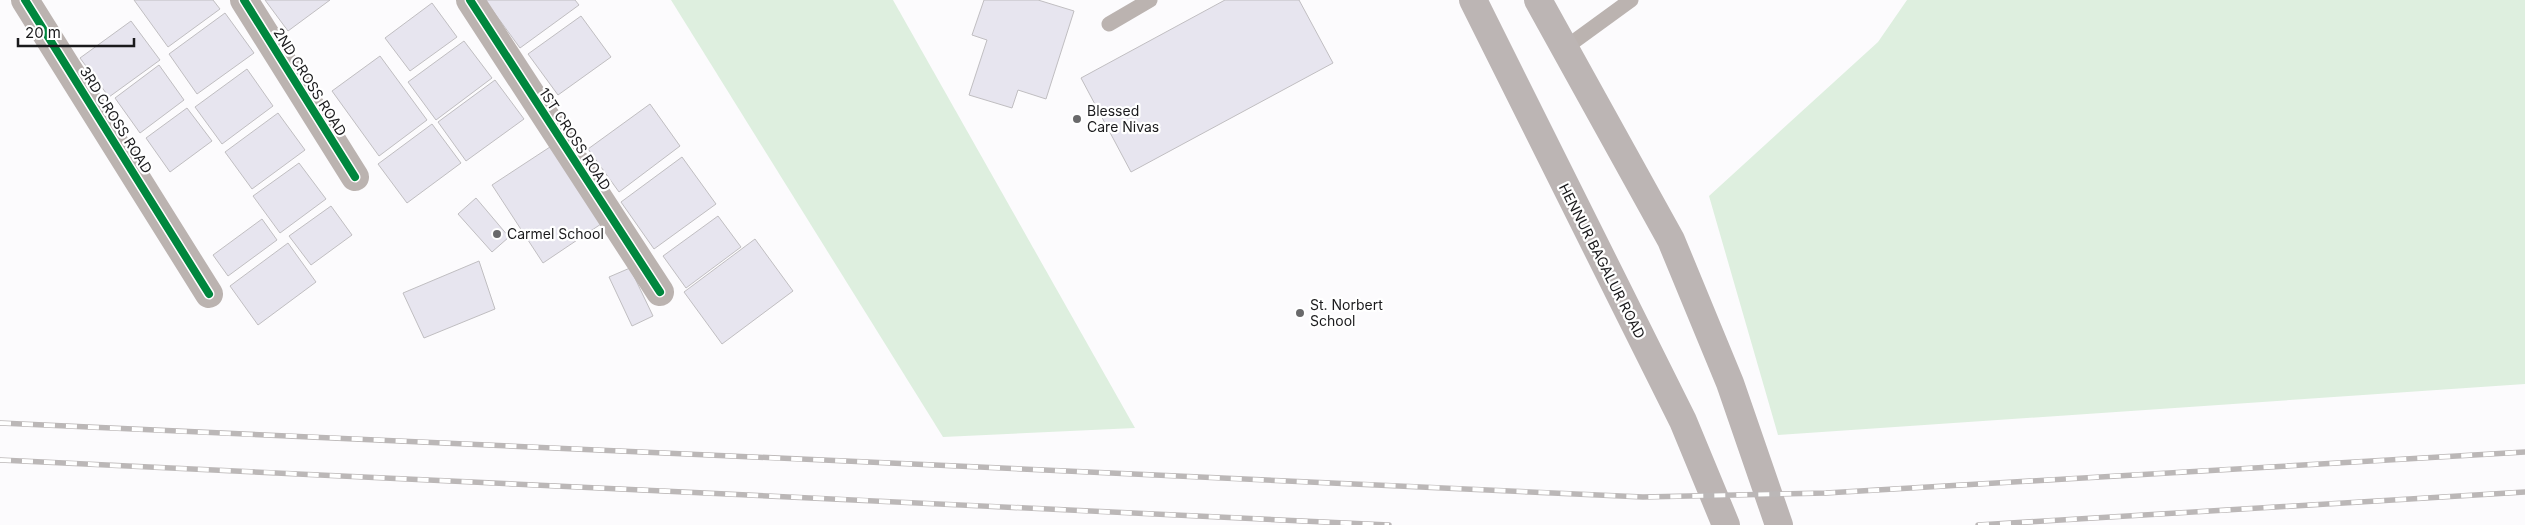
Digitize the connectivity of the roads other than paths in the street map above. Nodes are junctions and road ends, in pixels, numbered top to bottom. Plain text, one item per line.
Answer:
1 (25, 0) edge
2 (244, 0) edge
3 (470, 0) edge
4 (1150, 0) edge
5 (1473, 0) edge
6 (1538, 0) edge
7 (1631, 0) edge
8 (1110, 24) dead end
9 (1565, 48) junction
10 (355, 177) dead end
11 (660, 292) dead end
12 (209, 294) dead end
13 (1726, 525) edge
14 (1779, 525) edge

1 - 12 street, 3RD CROSS ROAD
2 - 10 street, 2ND CROSS ROAD
3 - 11 street, 1ST CROSS ROAD
4 - 8 lane
5 - 13 main road, HENNUR BAGALUR ROAD
6 - 9 main road
7 - 9 lane
9 - 14 main road

